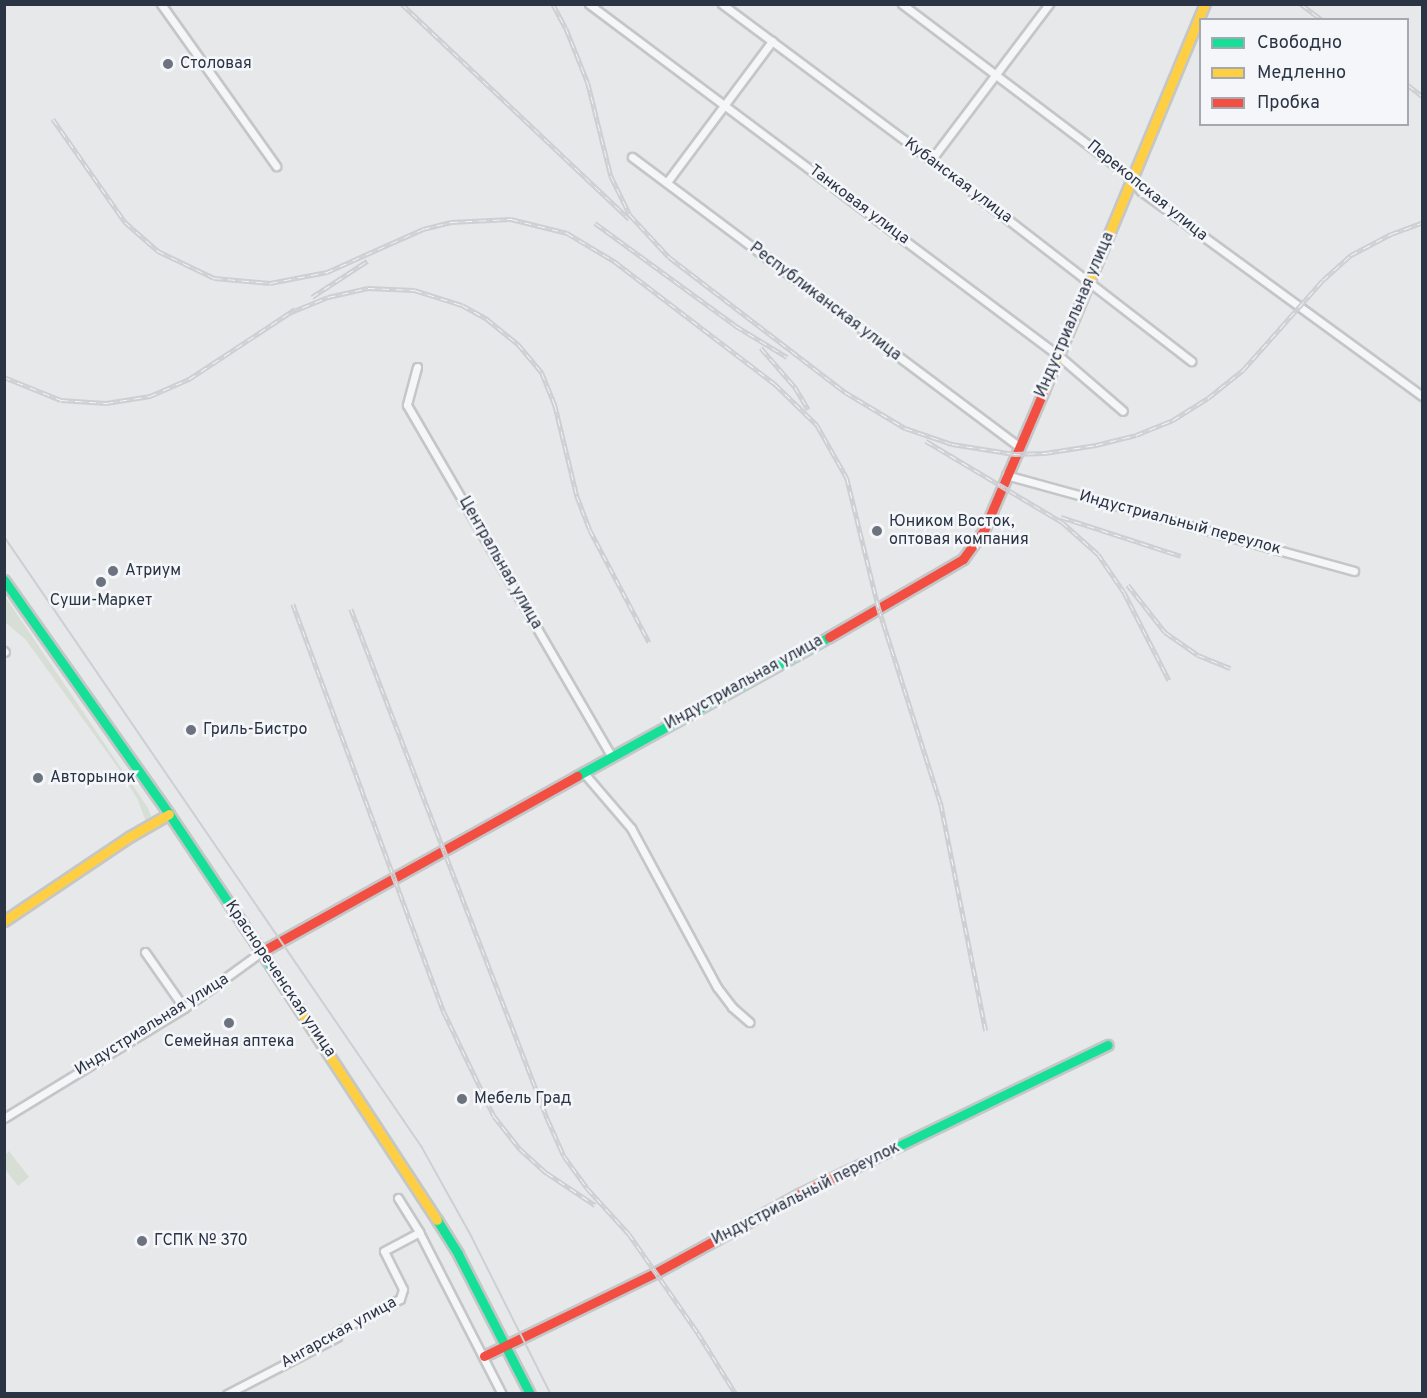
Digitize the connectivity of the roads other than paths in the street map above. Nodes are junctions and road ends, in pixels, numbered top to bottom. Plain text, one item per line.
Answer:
1 (161, 4) edge
2 (589, 4) edge
3 (722, 4) edge
4 (902, 4) edge
5 (1049, 4) edge
6 (1205, 4) edge
7 (1199, 18) edge
8 (1199, 19) edge
9 (772, 41) junction
10 (997, 74) junction
11 (724, 105) junction
12 (632, 157) dead end
13 (931, 160) junction
14 (276, 166) dead end
15 (667, 182) junction
16 (1132, 182) junction
17 (1090, 283) junction
18 (1059, 356) junction
19 (1191, 361) dead end
20 (417, 367) dead end
21 (1422, 396) edge
22 (1123, 411) dead end
23 (1018, 446) junction
24 (1006, 475) junction
25 (1354, 571) dead end
26 (4, 580) edge
27 (611, 755) junction
28 (583, 772) junction
29 (169, 814) junction
30 (4, 921) edge
31 (145, 952) dead end
32 (261, 952) junction
33 (184, 1008) junction
34 (749, 1022) dead end
35 (1107, 1045) dead end
36 (4, 1118) edge
37 (398, 1198) dead end
38 (419, 1232) junction
39 (505, 1346) junction
40 (483, 1356) junction
41 (228, 1394) edge
42 (502, 1394) edge
43 (530, 1394) edge

1 - 14 street
2 - 11 street, Танковая улица
3 - 9 street, Кубанская улица
4 - 10 street, Перекопская улица
5 - 10 street
6 - 7 street, Индустриальная улица
8 - 16 street, Индустриальная улица
9 - 11 street
9 - 13 street, Кубанская улица
10 - 13 street
10 - 16 street, Перекопская улица
11 - 15 street
11 - 18 street, Танковая улица
12 - 15 street, Республиканская улица
13 - 17 street, Кубанская улица
15 - 23 street, Республиканская улица
16 - 17 street, Индустриальная улица
16 - 21 street, Перекопская улица
17 - 18 street, Индустриальная улица
17 - 19 street, Кубанская улица
18 - 22 street, Танковая улица
18 - 23 street, Индустриальная улица
20 - 27 street, Центральная улица
23 - 24 street, Индустриальная улица
24 - 25 street, Индустриальный переулок
24 - 27 street, Индустриальная улица
26 - 29 street, Краснореченская улица
27 - 28 street, Индустриальная улица
28 - 32 street, Индустриальная улица
28 - 34 street
29 - 30 street
29 - 32 street, Краснореченская улица
31 - 33 street
32 - 33 street, Индустриальная улица
32 - 39 street, Краснореченская улица
33 - 36 street, Индустриальная улица
35 - 39 street, Индустриальный переулок
37 - 38 street
38 - 40 street
38 - 41 street, Ангарская улица
39 - 40 street, Индустриальный переулок
39 - 43 street, Краснореченская улица
40 - 42 street

